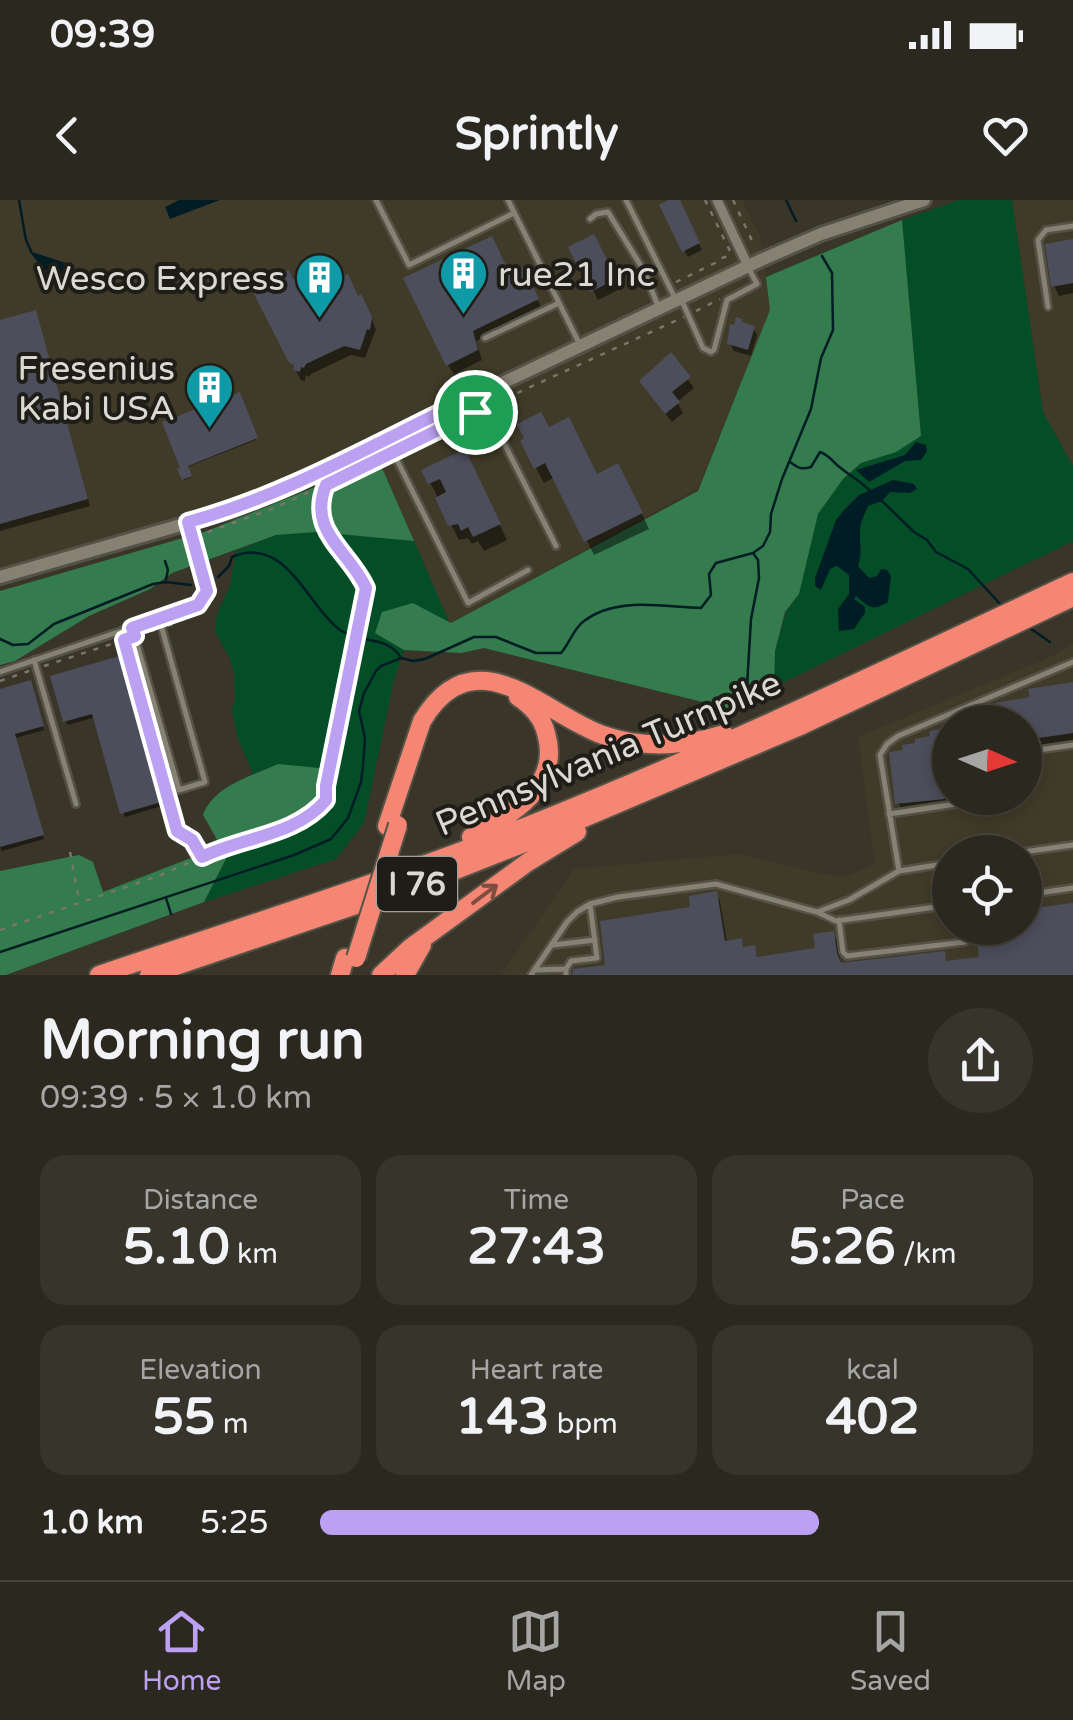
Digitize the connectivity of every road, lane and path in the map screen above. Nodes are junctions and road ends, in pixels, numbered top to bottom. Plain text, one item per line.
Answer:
1 (376, 200) edge
2 (508, 200) edge
3 (626, 200) edge
4 (706, 200) edge
5 (717, 200) edge
6 (733, 200) edge
7 (924, 200) edge
8 (514, 212) junction
9 (590, 219) dead end
10 (1073, 226) edge
11 (755, 247) dead end
12 (729, 256) junction
13 (742, 270) junction
14 (675, 283) dead end
15 (728, 297) junction
16 (679, 299) junction
17 (560, 303) junction
18 (1048, 307) dead end
19 (659, 308) junction
20 (689, 315) junction
21 (485, 338) dead end
22 (581, 346) junction
23 (472, 406) junction
24 (390, 445) junction
25 (329, 468) junction
26 (326, 485) junction
27 (188, 522) junction
28 (556, 546) dead end
29 (205, 554) dead end
30 (528, 570) dead end
31 (0, 577) edge
32 (1073, 582) edge
33 (1073, 597) edge
34 (210, 602) dead end
35 (159, 618) junction
36 (132, 628) junction
37 (161, 628) junction
38 (135, 636) junction
39 (124, 640) junction
40 (34, 660) junction
41 (1073, 662) edge
42 (37, 669) junction
43 (0, 672) edge
44 (0, 681) edge
45 (787, 714) junction
46 (1073, 745) edge
47 (1042, 750) edge
48 (680, 779) junction
49 (76, 804) dead end
50 (932, 808) edge
51 (889, 814) junction
52 (392, 826) junction
53 (1073, 845) edge
54 (1042, 849) edge
55 (70, 852) dead end
56 (202, 857) junction
57 (932, 866) edge
58 (899, 871) junction
59 (374, 881) junction
60 (1073, 888) edge
61 (1042, 892) edge
62 (80, 901) junction
63 (590, 904) junction
64 (932, 907) edge
65 (817, 912) junction
66 (839, 920) junction
67 (0, 930) edge
68 (428, 936) junction
69 (595, 940) junction
70 (941, 945) edge
71 (551, 946) junction
72 (348, 966) edge
73 (533, 972) edge
74 (566, 972) edge
75 (100, 975) edge
76 (149, 975) edge
77 (381, 975) edge
78 (405, 975) edge

1 - 8 lane
2 - 8 lane
3 - 16 lane
4 - 12 path
5 - 13 street
6 - 11 path
7 - 13 street
8 - 17 lane
9 - 19 lane
10 - 18 lane
12 - 13 path
12 - 14 path
13 - 15 lane
13 - 16 street
15 - 20 path
15 - 20 lane
16 - 19 street
16 - 20 lane
17 - 21 lane
17 - 22 lane
19 - 22 street
20 - 23 path
22 - 23 street
23 - 24 street
23 - 24 path
23 - 28 lane
24 - 25 street
24 - 26 path
24 - 30 lane
25 - 26 path
25 - 27 street
26 - 29 path
26 - 56 path
27 - 31 street
27 - 35 lane
32 - 45 highway, Pennsylvania Turnpike / I 76
33 - 48 highway, Pennsylvania Turnpike / I 76
34 - 37 path
35 - 36 lane
35 - 37 lane
36 - 38 lane
36 - 40 lane
37 - 38 path
37 - 38 lane
38 - 39 path
39 - 42 path
39 - 56 path
40 - 42 lane
40 - 43 lane
41 - 51 lane
42 - 44 path
42 - 49 lane
45 - 52 highway
45 - 59 highway, Pennsylvania Turnpike / I 76
46 - 47 lane
68 -> 48 highway
48 - 76 highway, Pennsylvania Turnpike / I 76
50 - 51 lane
51 - 58 lane
52 - 59 highway
52 - 72 highway, bridge
53 - 54 lane
55 - 62 path
56 - 62 path
57 - 58 lane
58 - 65 lane
59 - 75 highway, Pennsylvania Turnpike / I 76
60 - 61 lane
62 - 67 path
63 - 65 lane
63 - 69 lane
63 - 71 lane
64 - 66 lane
65 - 66 lane
66 - 70 lane
68 - 77 highway
68 - 78 highway
69 - 71 lane
69 - 74 lane
71 - 73 lane
73 - 74 lane

